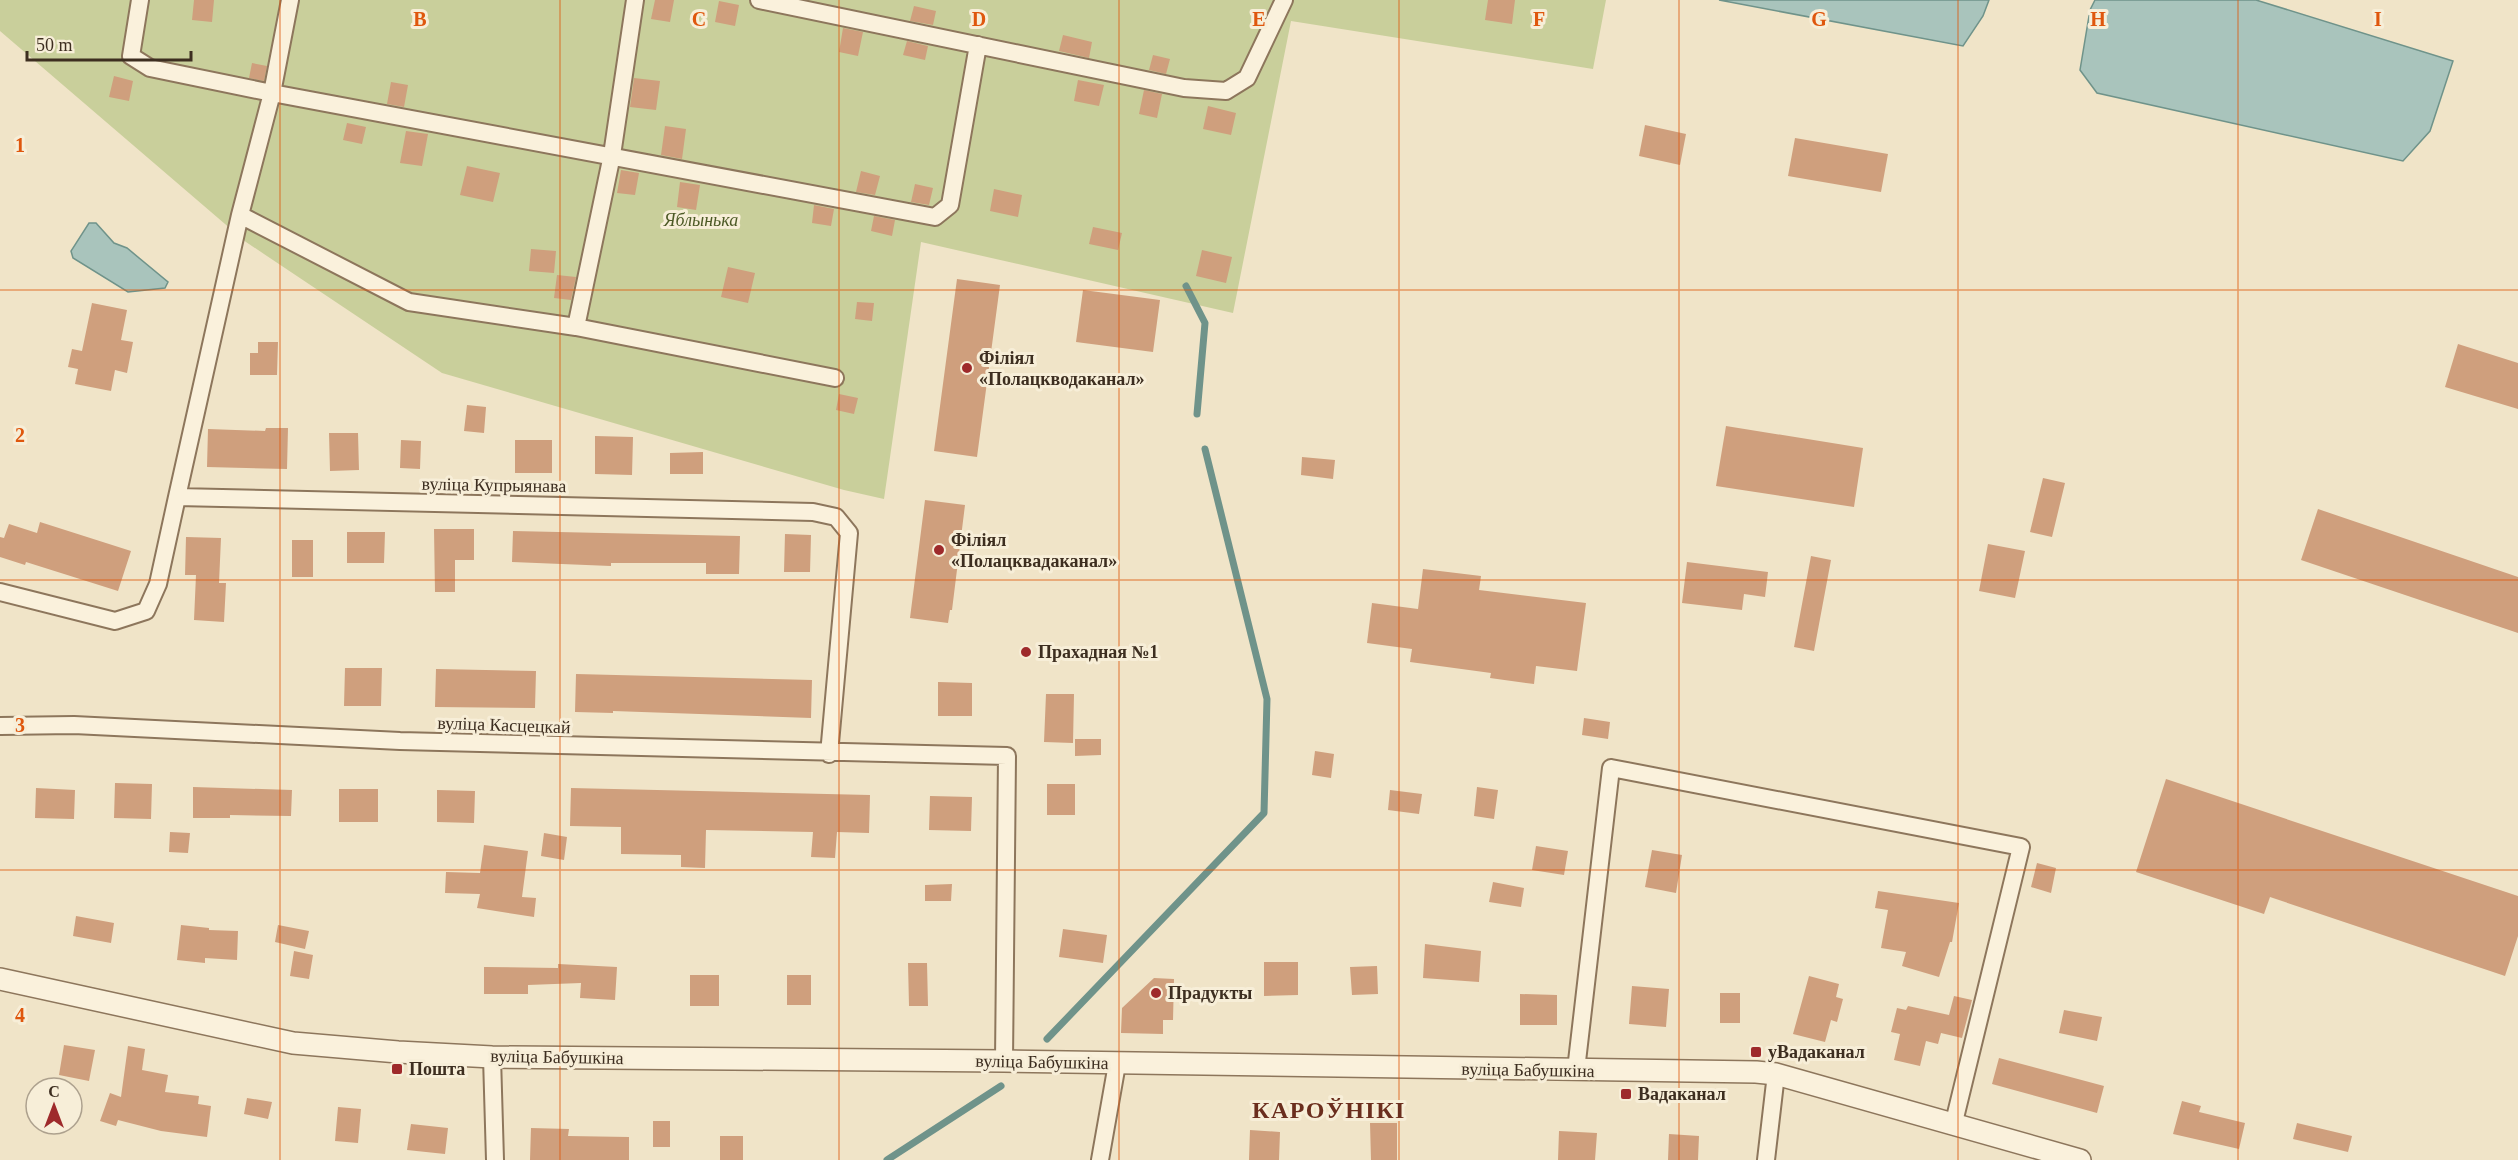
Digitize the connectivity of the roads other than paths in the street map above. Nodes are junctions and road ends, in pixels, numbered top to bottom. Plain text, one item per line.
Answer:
1 (140, 0) edge
2 (290, 0) edge
3 (635, 0) edge
4 (759, 0) edge
5 (1284, 0) edge
6 (978, 45) junction
7 (272, 93) junction
8 (612, 155) junction
9 (240, 215) junction
10 (576, 327) junction
11 (835, 378) dead end
12 (177, 497) junction
13 (0, 592) edge
14 (0, 726) edge
15 (829, 754) junction
16 (0, 979) edge
17 (492, 1057) junction
18 (1004, 1061) junction
19 (1117, 1064) junction
20 (1576, 1070) junction
21 (1776, 1074) junction
22 (1954, 1122) junction
23 (495, 1160) edge
24 (1100, 1160) edge
25 (1766, 1160) edge
26 (2080, 1160) edge

1 - 7 street
2 - 7 street
3 - 8 street
4 - 6 street
5 - 6 street
6 - 8 street
7 - 8 street
7 - 9 street
8 - 10 street
9 - 10 street
9 - 12 street
10 - 11 street
12 - 13 street
12 - 15 street, вуліца Купрыянава
14 - 15 street, вуліца Касцецкай
15 - 18 street, вуліца Касцецкай
16 - 17 street, вуліца Бабушкіна
17 - 18 street, вуліца Бабушкіна
17 - 23 street
18 - 19 street, вуліца Бабушкіна
19 - 20 street, вуліца Бабушкіна
19 - 24 street
20 - 21 street, вуліца Бабушкіна
20 - 22 street
21 - 22 street, вуліца Бабушкіна
21 - 25 street
22 - 26 street, вуліца Бабушкіна

